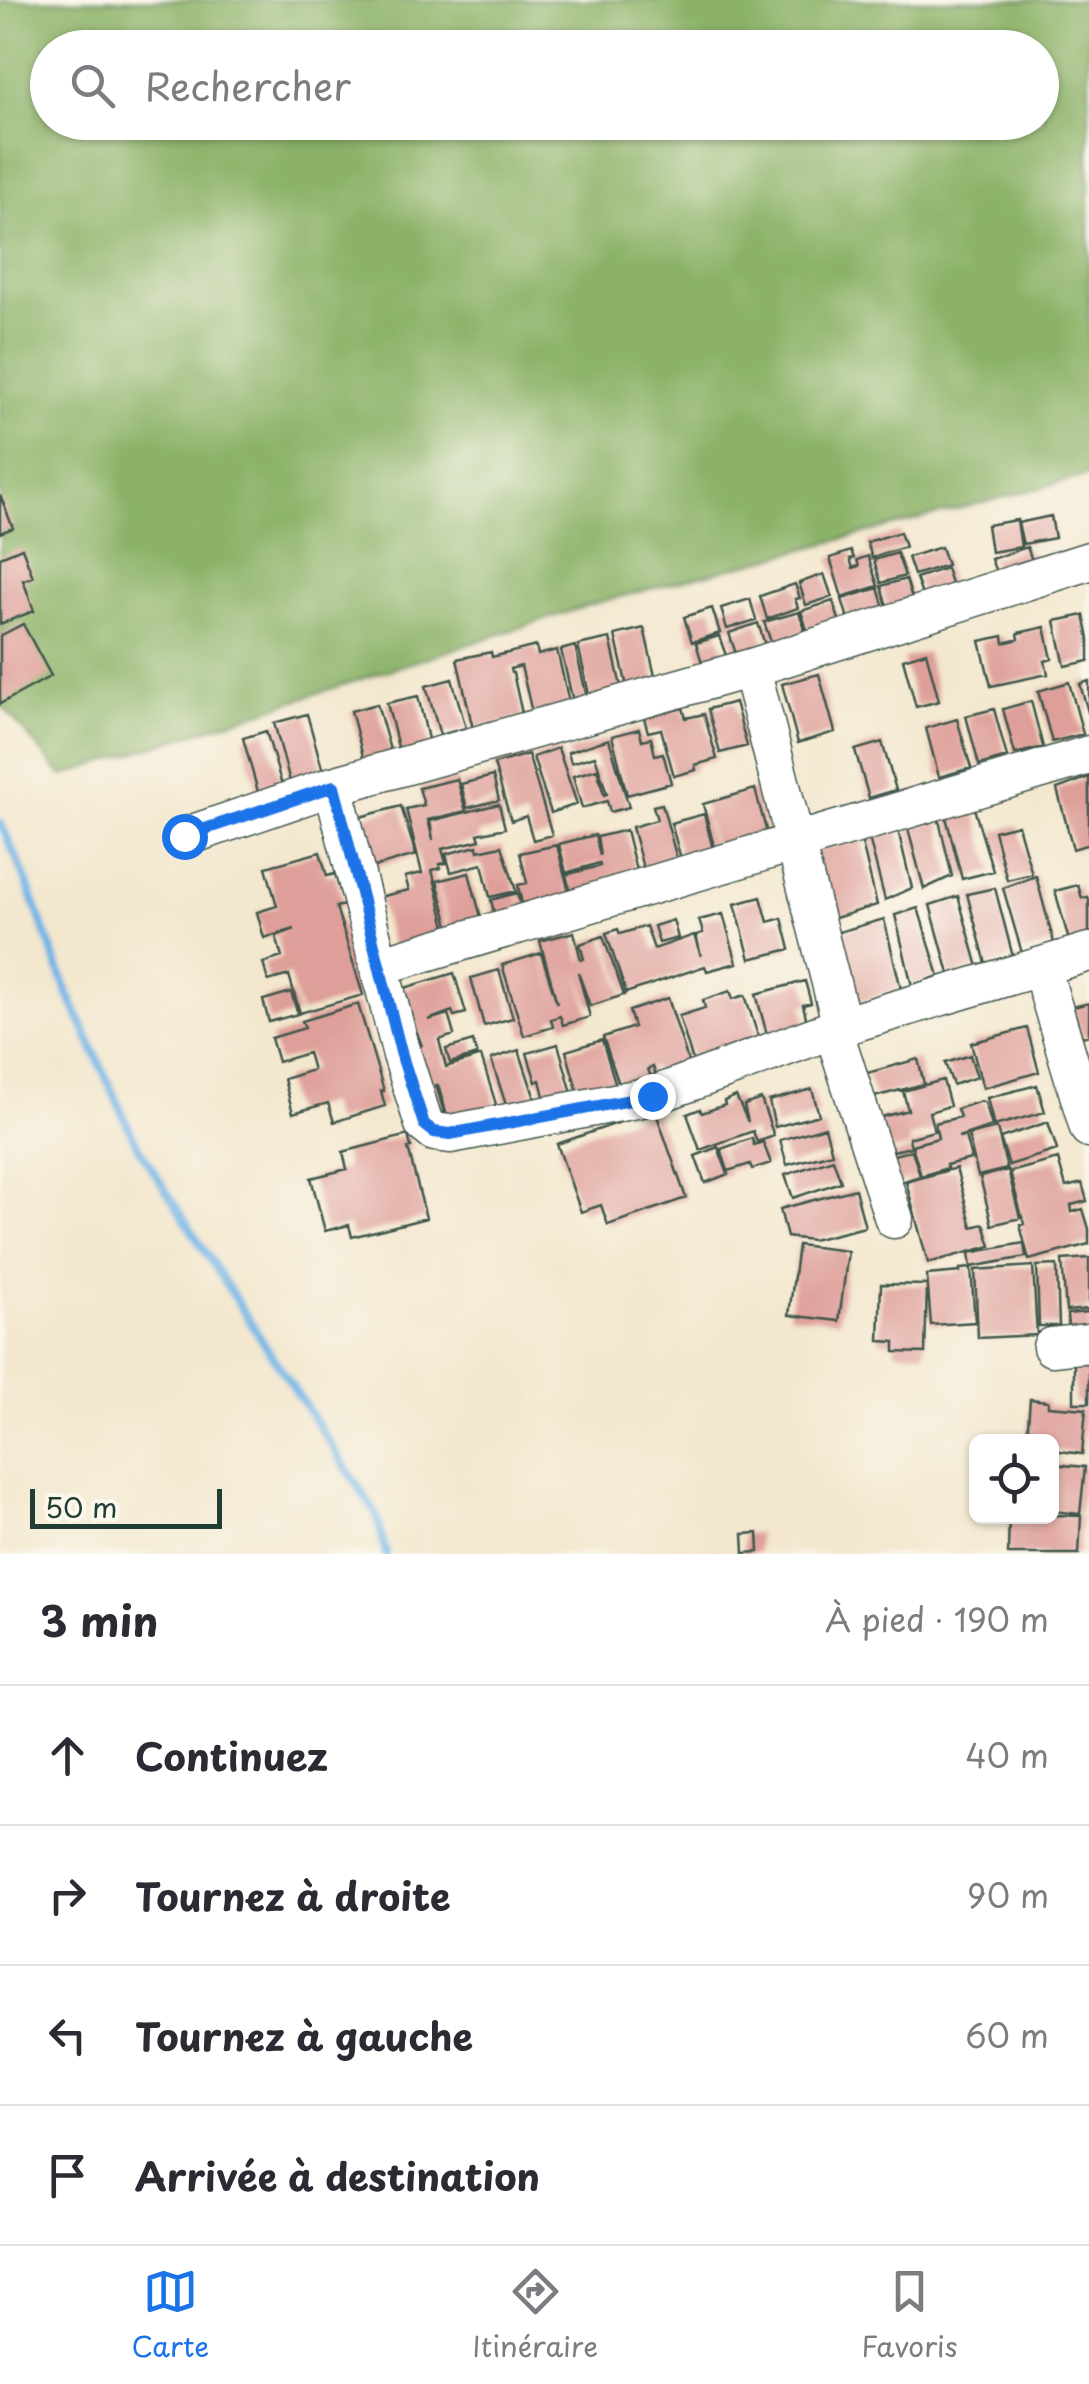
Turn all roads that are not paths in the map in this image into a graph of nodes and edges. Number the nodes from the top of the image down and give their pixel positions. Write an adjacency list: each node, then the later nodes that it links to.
1 (1089, 561): 2 (street)
2 (752, 668): 4 (street); 6 (street)
3 (1089, 755): 6 (street)
4 (334, 786): 5 (street); 8 (street)
5 (184, 836)
6 (796, 843): 8 (street); 10 (street)
7 (1089, 952): 9 (street)
8 (379, 966): 10 (street)
9 (1041, 967): 10 (street); 11 (street)
10 (837, 1028): 12 (street)
11 (1089, 1128)
12 (894, 1219)

